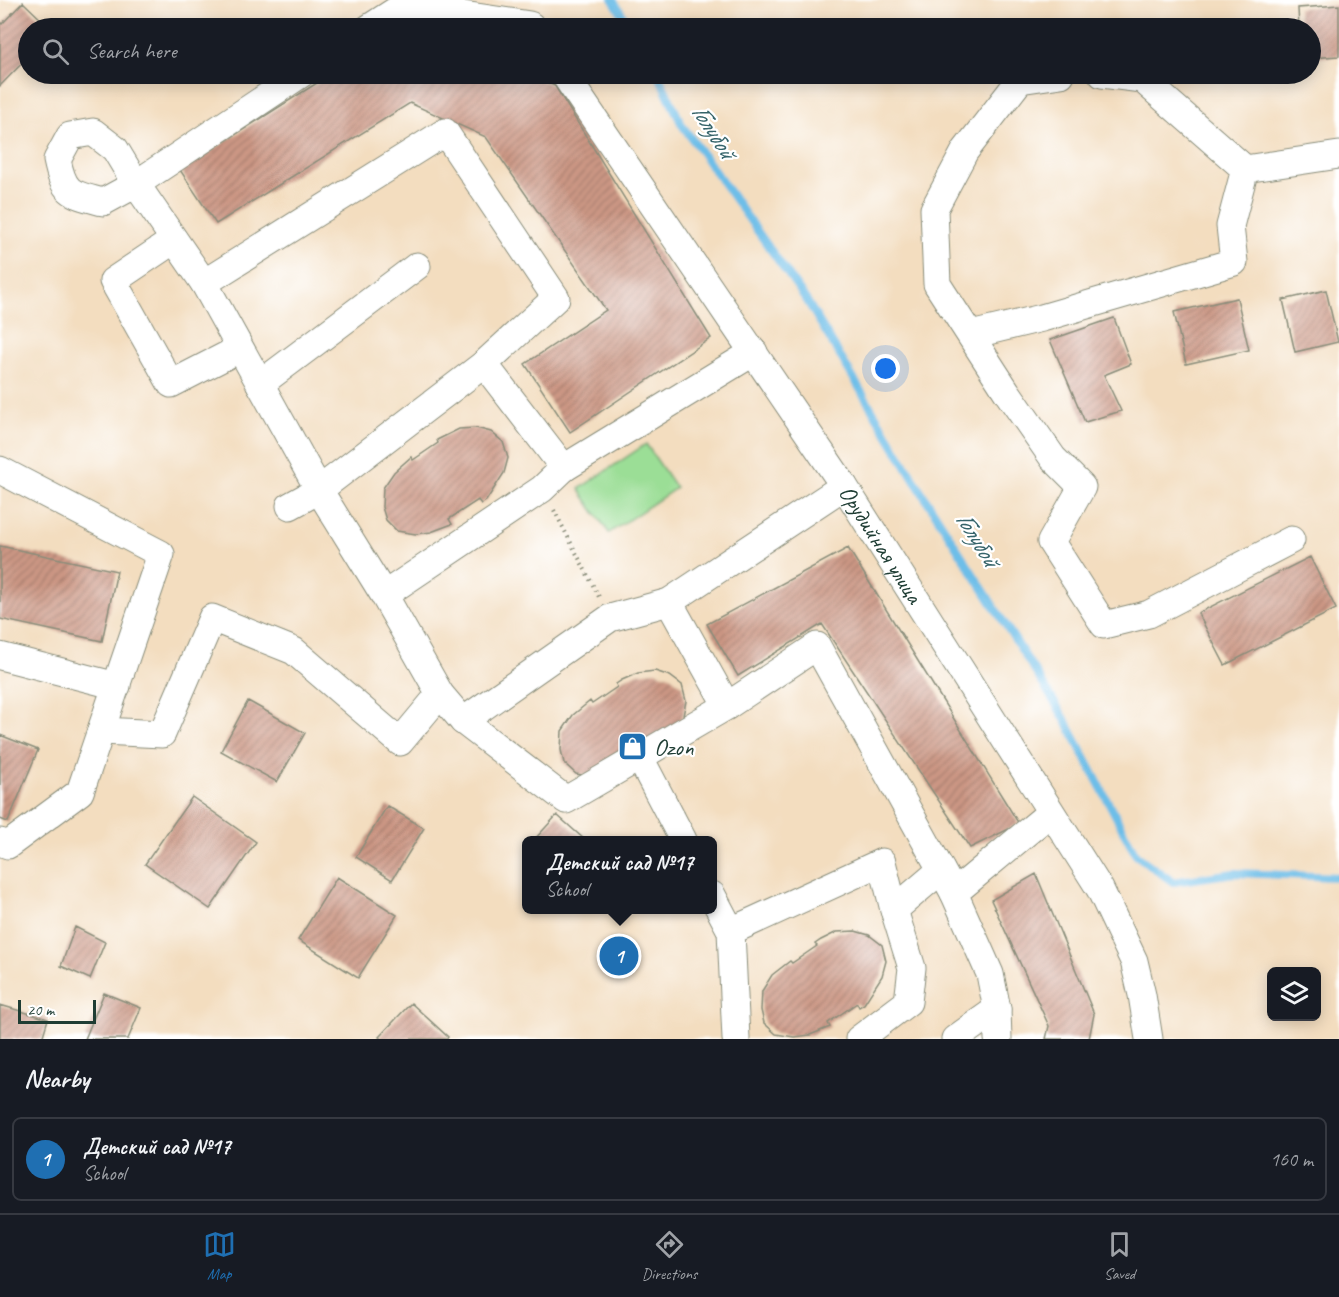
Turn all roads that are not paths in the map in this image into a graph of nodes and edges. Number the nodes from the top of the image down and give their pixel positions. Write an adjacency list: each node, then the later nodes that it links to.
1 (400, 3): 2 (street); 3 (street)
2 (381, 18)
3 (489, 18)
4 (287, 84): 10 (street)
5 (571, 84): 15 (street, Орудийная улица)
6 (1017, 84): 13 (street)
7 (1148, 84): 9 (street)
8 (1339, 155): 9 (street)
9 (1245, 170): 13 (street)
10 (174, 240): 12 (street); 14 (street)
11 (417, 266): 17 (street)
12 (204, 283): 14 (street); 16 (street)
13 (971, 335): 23 (street)
14 (239, 349): 17 (street)
15 (754, 352): 18 (street); 20 (street, Орудийная улица)
16 (484, 364): 18 (street); 21 (street)
17 (260, 384): 21 (street)
18 (564, 468): 24 (street)
19 (0, 470): 27 (street)
20 (844, 486): 25 (street); 33 (street, Орудийная улица)
21 (319, 490): 22 (street); 24 (street)
22 (290, 506)
23 (1291, 540)
24 (384, 595): 28 (street)
25 (669, 602): 29 (street); 30 (street)
26 (0, 656): 27 (street)
27 (117, 686): 31 (street)
28 (440, 693): 30 (street); 31 (street)
29 (728, 706): 32 (street); 36 (street)
30 (463, 721): 32 (street)
31 (102, 731): 35 (street)
32 (639, 756): 34 (street)
33 (1050, 813): 37 (street); 46 (street, Орудийная улица)
34 (681, 836)
35 (0, 842)
36 (941, 870): 37 (street); 39 (street)
37 (954, 893): 41 (street)
38 (717, 904): 40 (street)
39 (894, 910): 40 (street); 43 (street)
40 (731, 931): 42 (street)
41 (997, 1009): 44 (street); 45 (street)
42 (736, 1039)
43 (859, 1039)
44 (955, 1039)
45 (998, 1039)
46 (1149, 1039)

